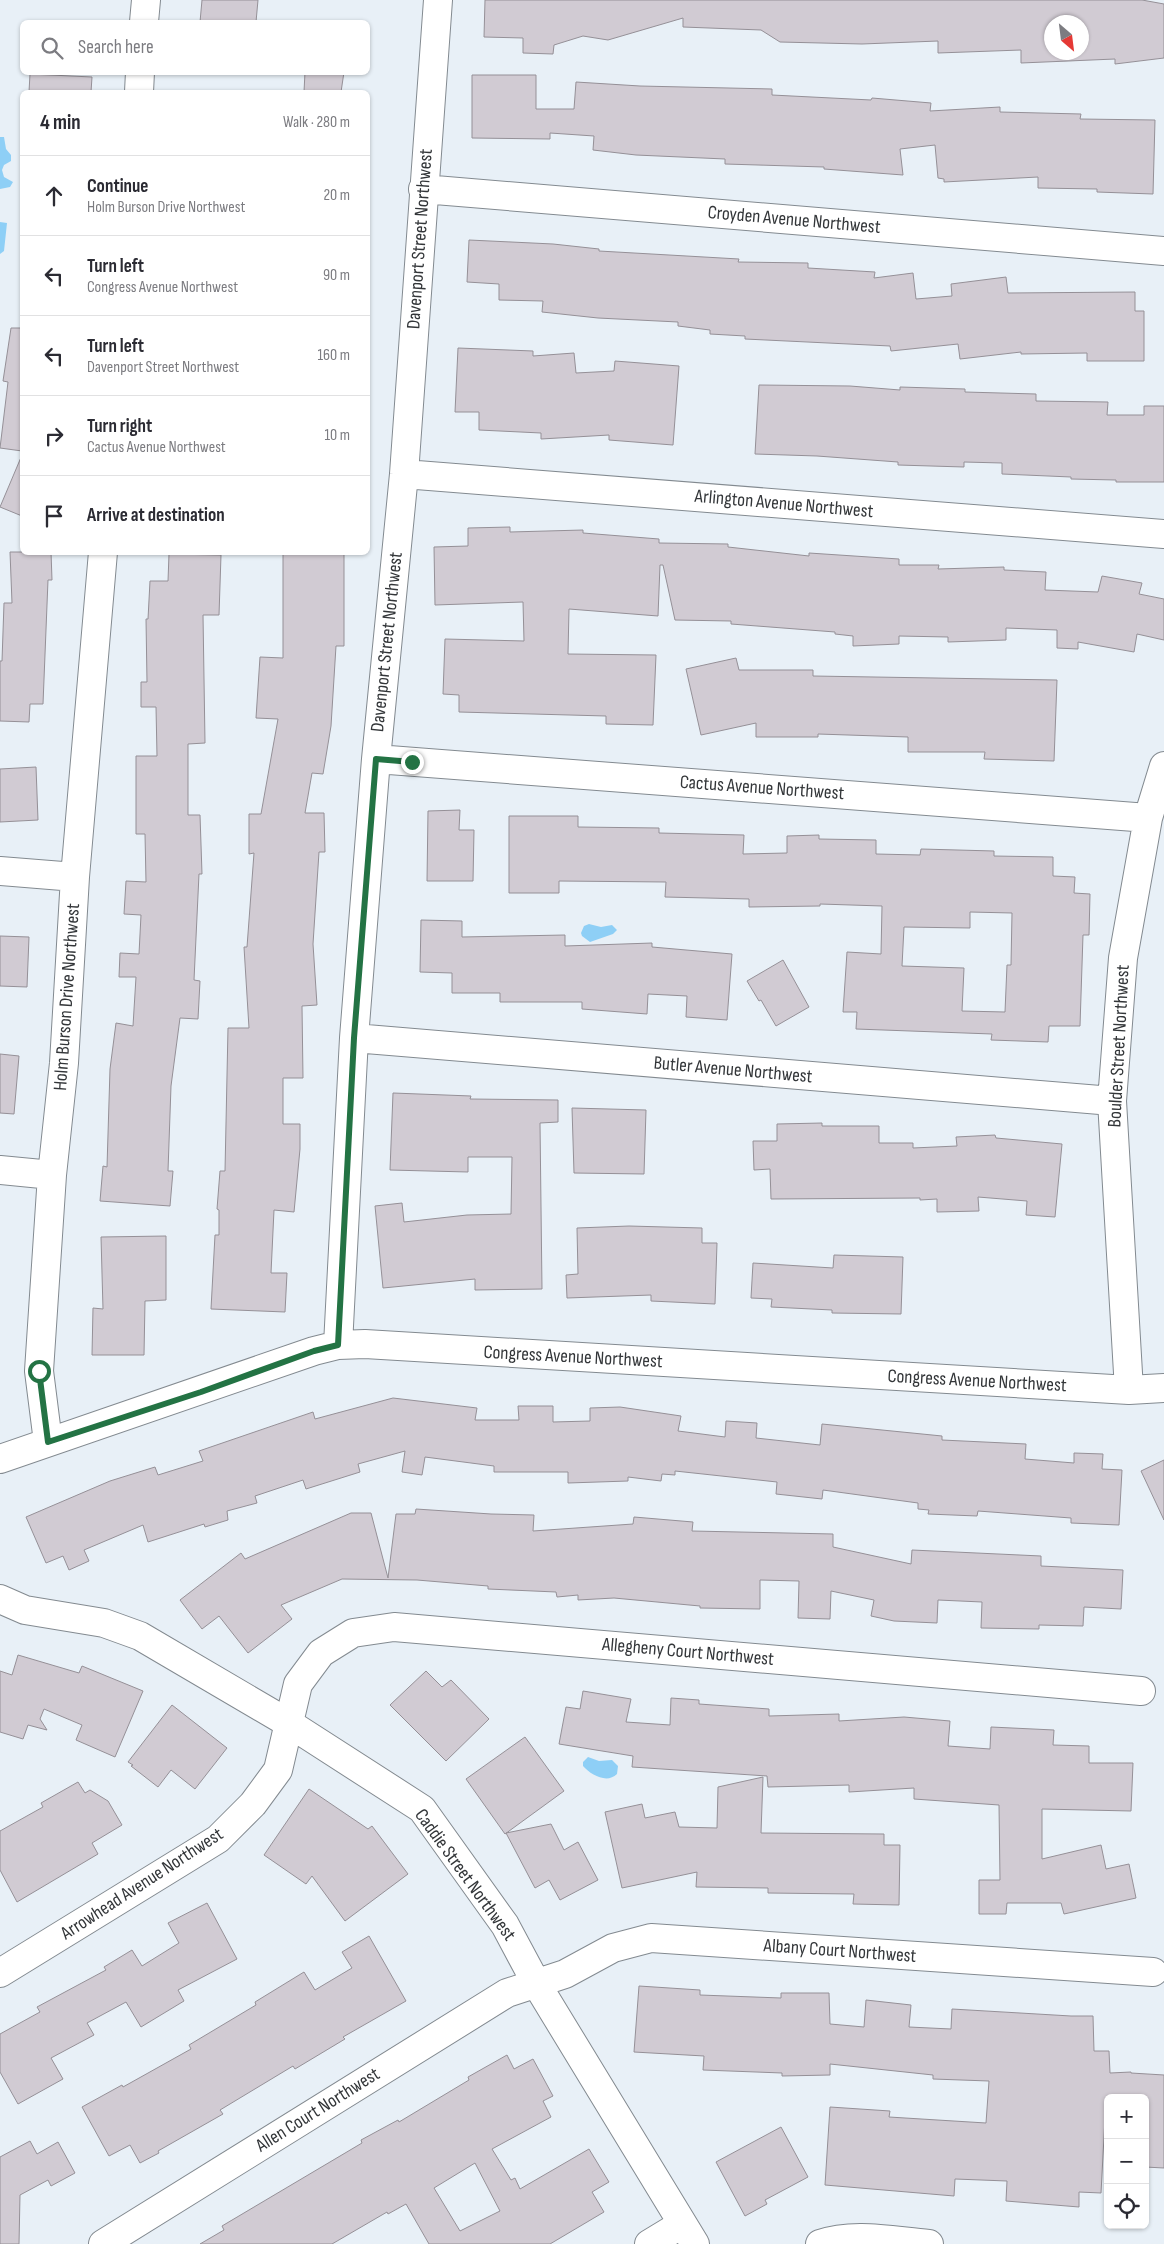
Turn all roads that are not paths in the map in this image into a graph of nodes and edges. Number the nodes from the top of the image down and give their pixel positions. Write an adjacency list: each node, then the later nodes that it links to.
1 (146, 0): 3 (street)
2 (438, 0): 6 (street, Davenport Street Northwest)
3 (144, 20)
4 (140, 75): 5 (street)
5 (139, 90)
6 (423, 189): 7 (street, Croyden Avenue Northwest); 8 (street, Davenport Street Northwest)
7 (1164, 251)
8 (404, 474): 9 (street, Arlington Avenue Northwest); 11 (street, Davenport Street Northwest)
9 (1164, 534)
10 (102, 555): 15 (street, Holm Burson Drive Northwest)
11 (376, 759): 13 (street, Cactus Avenue Northwest); 16 (street, Davenport Street Northwest)
12 (1164, 766): 13 (street, Boulder Street Northwest)
13 (1148, 818): 17 (street, Boulder Street Northwest)
14 (0, 871): 15 (street)
15 (75, 877): 19 (street, Holm Burson Drive Northwest)
16 (354, 1038): 17 (street, Butler Avenue Northwest); 20 (street, Davenport Street Northwest)
17 (1112, 1101): 22 (street, Boulder Street Northwest)
18 (0, 1170): 19 (street)
19 (52, 1175): 23 (street, Holm Burson Drive Northwest)
20 (338, 1345): 22 (street, Congress Avenue Northwest); 23 (street, Congress Avenue Northwest)
21 (1164, 1388): 22 (street, Congress Avenue Northwest)
22 (1129, 1390)
23 (48, 1442): 24 (street, Congress Avenue Northwest)
24 (0, 1459)
25 (0, 1599): 27 (street, Caddie Street Northwest)
26 (1141, 1691): 27 (street, Allegheny Court Northwest)
27 (290, 1724): 29 (street, Arrowhead Avenue Northwest); 30 (street, Caddie Street Northwest)
28 (1153, 1972): 30 (street, Albany Court Northwest)
29 (0, 1973)
30 (536, 1983): 31 (street, Caddie Street Northwest); 32 (street, Allen Court Northwest)
31 (688, 2234): 33 (street)
32 (103, 2244)
33 (649, 2244)
34 (820, 2244): 35 (street)
35 (929, 2244)

